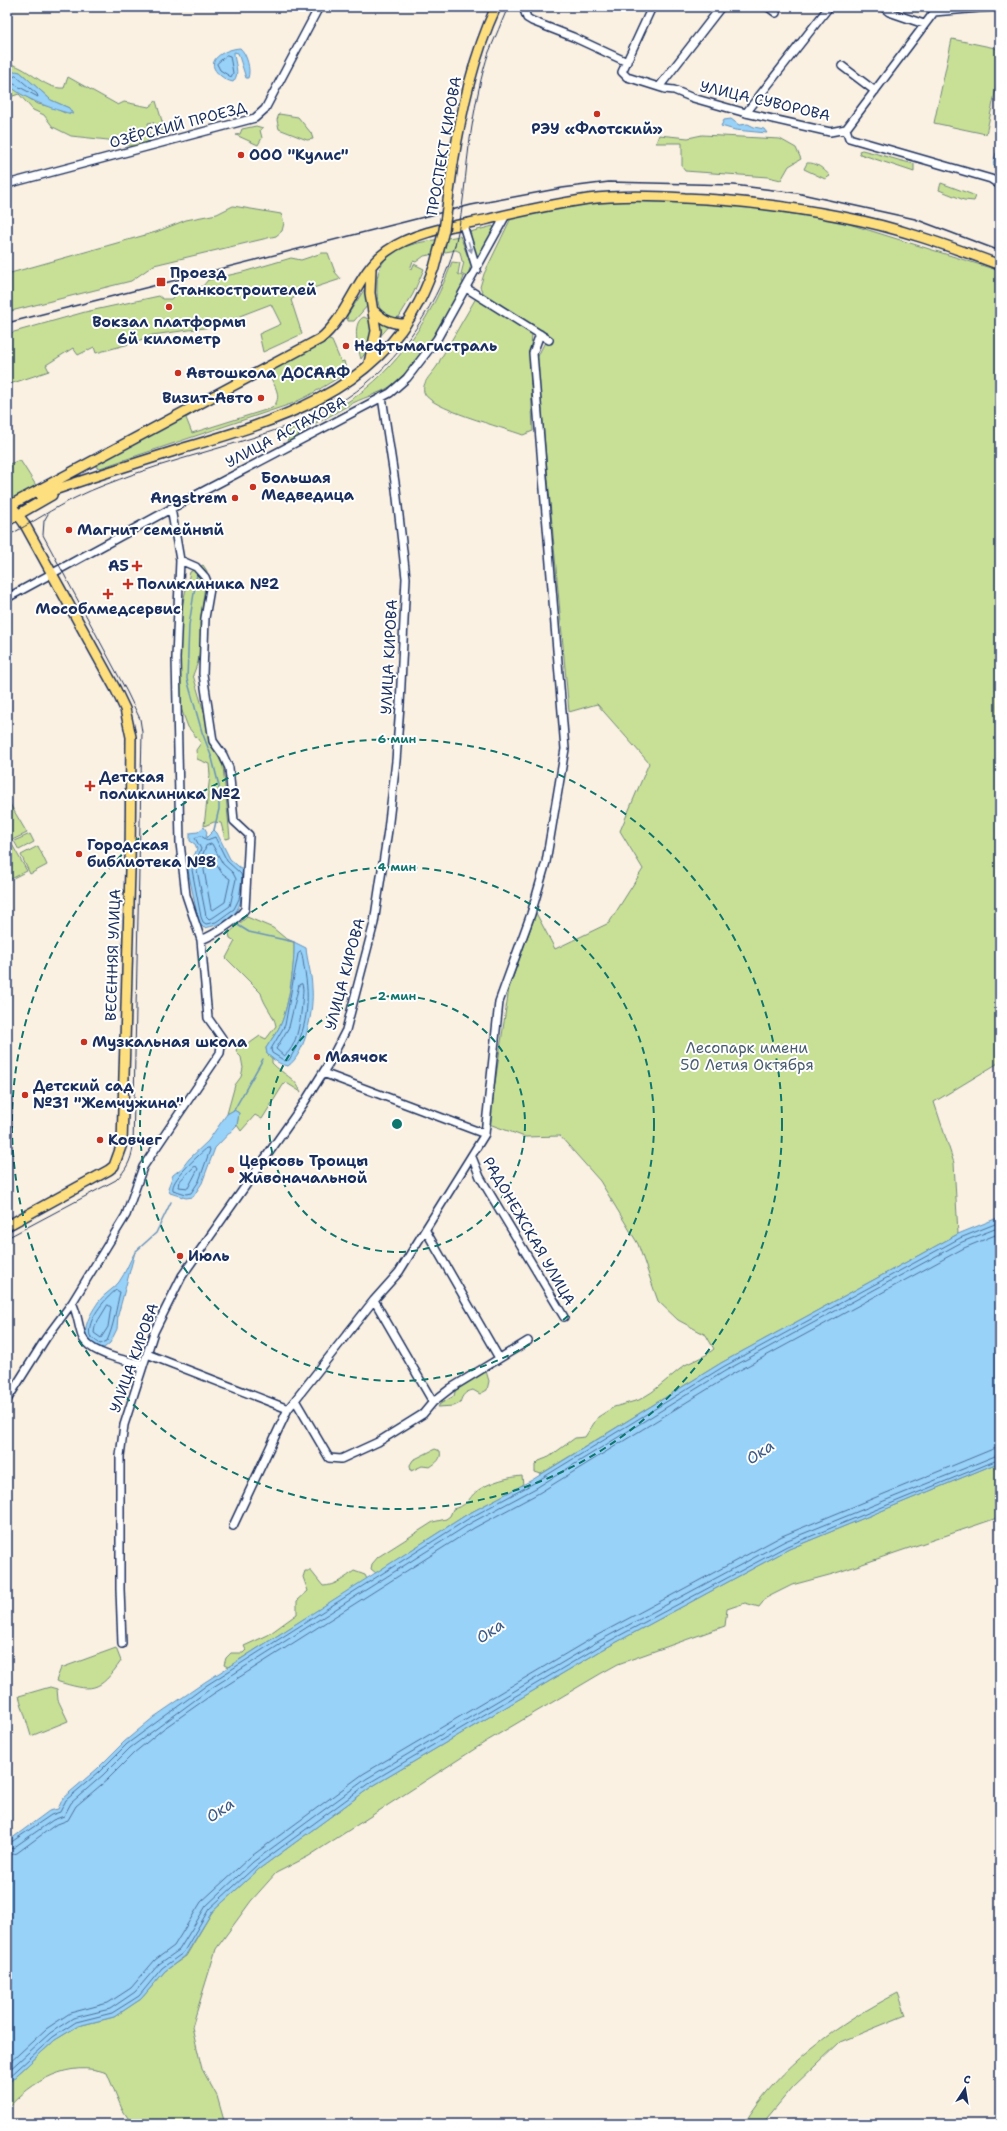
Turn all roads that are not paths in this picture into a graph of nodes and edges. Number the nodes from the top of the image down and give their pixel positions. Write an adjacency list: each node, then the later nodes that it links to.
1 (319, 7): 21 (street, ОЗЁРСКИЙ ПРОЕЗД)
2 (496, 7): 27 (main road, ПРОСПЕКТ КИРОВА, bridge)
3 (523, 7): 13 (street)
4 (652, 7): 13 (street)
5 (721, 7): 15 (street)
6 (768, 7): 11 (street)
7 (829, 7): 17 (street)
8 (883, 7): 12 (street)
9 (991, 7): 10 (street)
10 (936, 9): 12 (street)
11 (776, 13)
12 (924, 24): 16 (street)
13 (627, 62): 15 (street, УЛИЦА СУВОРОВА)
14 (842, 66): 16 (street)
15 (659, 87): 17 (street, УЛИЦА СУВОРОВА)
16 (875, 91): 18 (street)
17 (746, 114): 19 (street, УЛИЦА СУВОРОВА)
18 (846, 129): 19 (street, УЛИЦА СУВОРОВА); 20 (street, УЛИЦА СУВОРОВА)
19 (830, 132): 20 (street)
20 (849, 138): 22 (street)
21 (7, 184)
22 (1000, 185)
23 (506, 215): 24 (main road); 26 (main road); 28 (street, УЛИЦА АСТАХОВА)
24 (463, 225): 25 (main road); 28 (street, one-way to 28)
25 (372, 265): 30 (main road); 37 (main road)
26 (1000, 265)
27 (434, 268): 31 (main road, УЛИЦА АСТАХОВА)
28 (477, 270): 29 (street, УЛИЦА АСТАХОВА)
29 (466, 288): 32 (street); 35 (street, УЛИЦА АСТАХОВА)
30 (375, 312): 31 (main road); 34 (main road)
31 (406, 324): 34 (main road, УЛИЦА АСТАХОВА)
32 (540, 334): 33 (street); 46 (street)
33 (549, 340)
34 (369, 364): 36 (main road, УЛИЦА АСТАХОВА)
35 (382, 397): 38 (street, УЛИЦА АСТАХОВА); 45 (street, УЛИЦА КИРОВА)
36 (70, 484): 37 (main road, УЛИЦА АСТАХОВА); 39 (main road, УЛИЦА АСТАХОВА)
37 (9, 506): 39 (main road, ВЕСЕННЯЯ УЛИЦА)
38 (171, 508): 41 (street); 42 (street, УЛИЦА АСТАХОВА)
39 (18, 515): 40 (main road, УЛИЦА АСТАХОВА); 42 (main road, ВЕСЕННЯЯ УЛИЦА)
40 (7, 521)
41 (180, 560): 44 (street); 44 (street)
42 (52, 574): 43 (street, УЛИЦА АСТАХОВА); 48 (main road, ВЕСЕННЯЯ УЛИЦА)
43 (7, 598)
44 (201, 940): 51 (street)
45 (323, 1073): 46 (street); 54 (street, УЛИЦА КИРОВА)
46 (485, 1134): 47 (street)
47 (472, 1157): 49 (street); 52 (street, РАДОНЕЖСКАЯ УЛИЦА)
48 (7, 1226)
49 (426, 1231): 50 (street); 55 (street)
50 (374, 1300): 58 (street); 59 (street)
51 (72, 1303): 56 (street); 57 (street)
52 (564, 1317)
53 (528, 1341): 55 (street)
54 (147, 1354): 56 (street, УЛИЦА КИРОВА); 60 (street)
55 (499, 1358): 59 (street)
56 (143, 1364): 62 (street, УЛИЦА КИРОВА)
57 (7, 1400)
58 (295, 1400): 59 (street); 60 (street)
59 (433, 1402)
60 (288, 1409): 61 (street)
61 (232, 1526)
62 (122, 1644)

